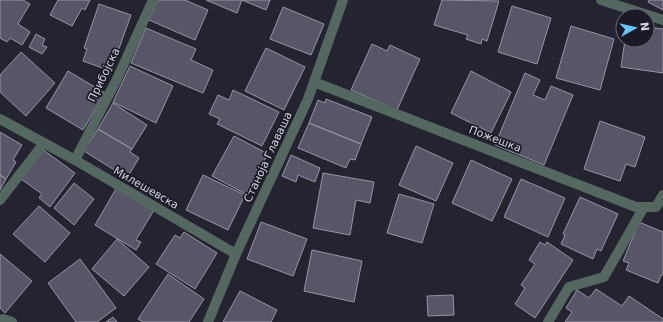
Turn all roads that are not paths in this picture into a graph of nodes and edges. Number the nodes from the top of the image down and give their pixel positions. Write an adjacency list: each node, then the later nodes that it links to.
1 (153, 0): 8 (street, Прибојска)
2 (342, 0): 5 (street, Станоја Главаша)
3 (601, 0): 4 (street)
4 (663, 20)
5 (314, 82): 11 (street, Пожешка); 12 (street, Станоја Главаша)
6 (0, 119): 7 (street, Милешевска)
7 (44, 143): 8 (street, Милешевска); 10 (street)
8 (75, 160): 12 (street, Милешевска)
9 (663, 195): 11 (street)
10 (0, 200)
11 (644, 207): 14 (street)
12 (236, 254): 13 (street, Станоја Главаша)
13 (208, 322)
14 (548, 322)

